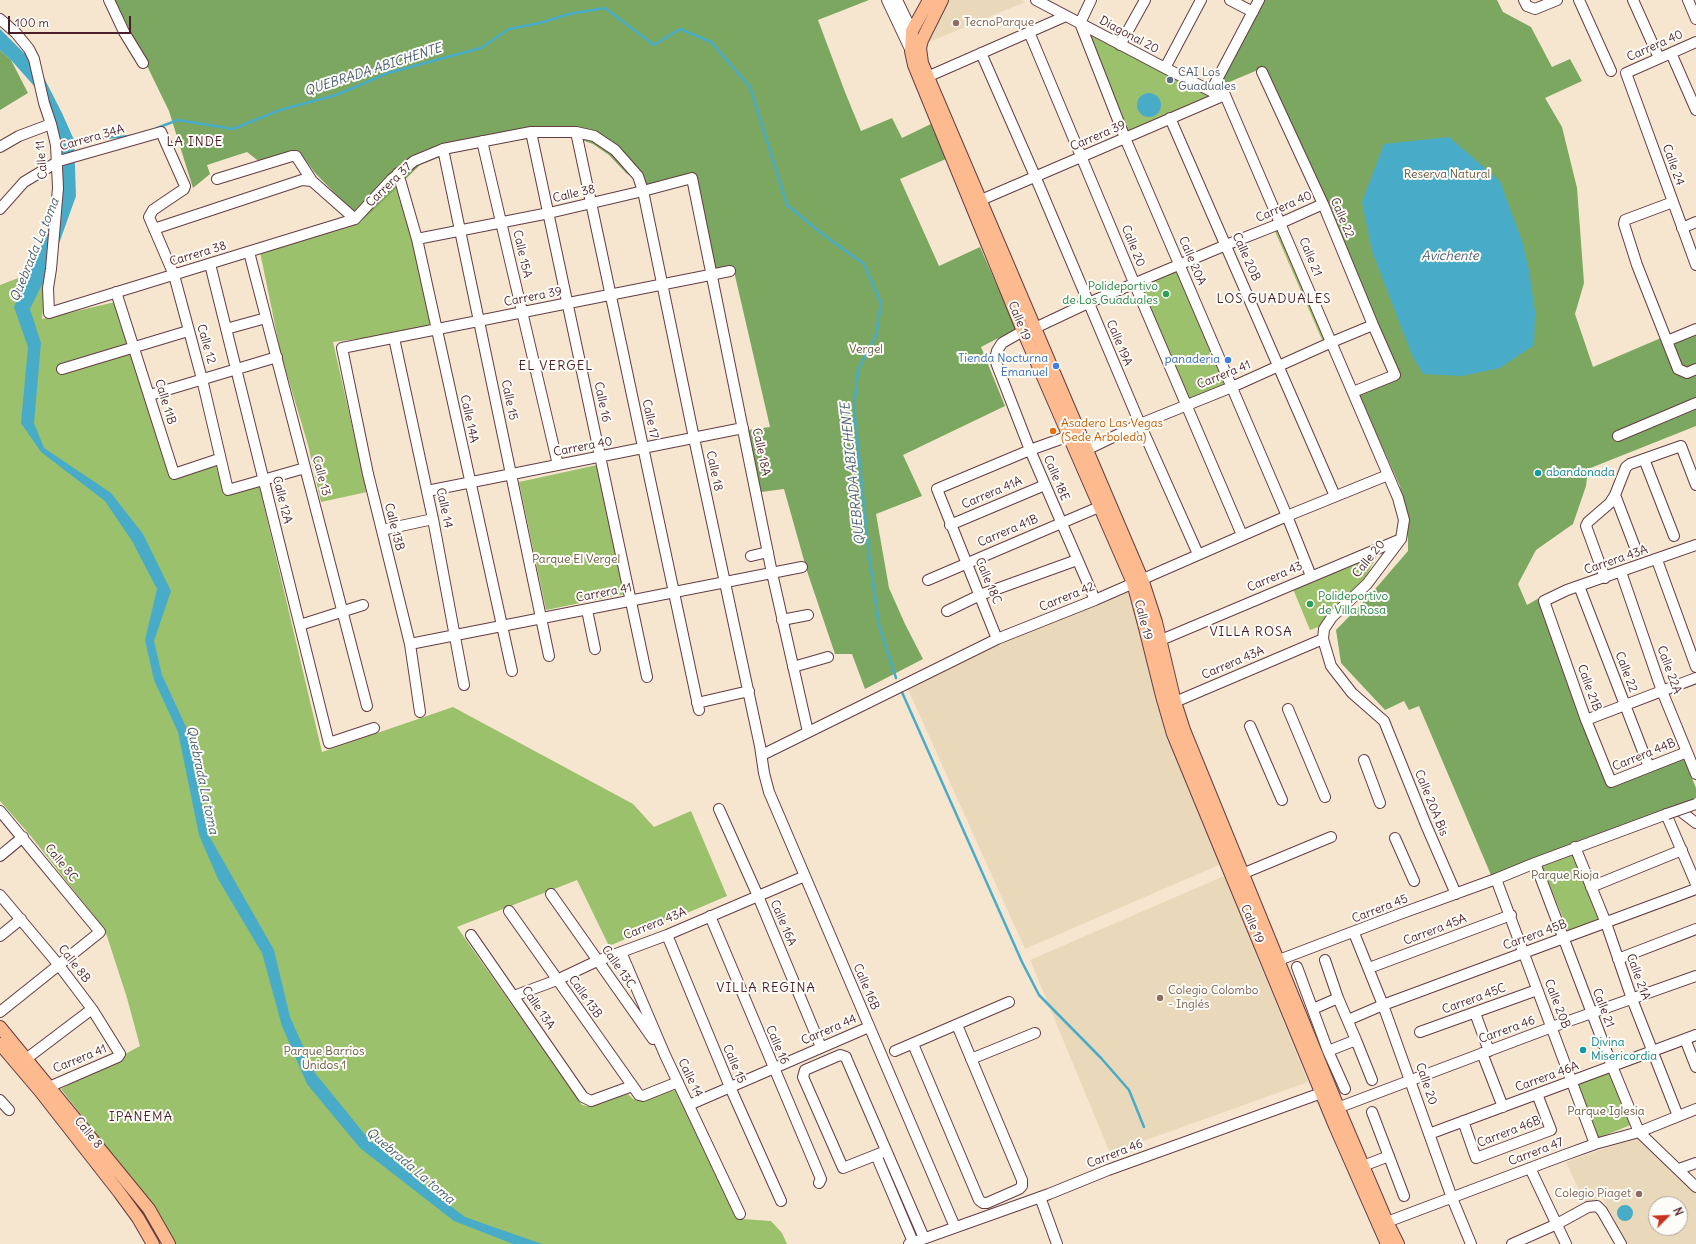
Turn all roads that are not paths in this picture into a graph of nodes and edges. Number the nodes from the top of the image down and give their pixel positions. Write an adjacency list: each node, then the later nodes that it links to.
1 (109, 0): 30 (street)
2 (887, 0): 26 (street, Calle 19)
3 (897, 0): 22 (street)
4 (930, 0): 22 (main road)
5 (942, 0): 26 (main road)
6 (1036, 0): 18 (street, Diagonal 20)
7 (1091, 0): 21 (street)
8 (1145, 0): 25 (street)
9 (1201, 0): 31 (street)
10 (1230, 0): 17 (street)
11 (1259, 0): 17 (street)
12 (1524, 0): 13 (street)
13 (1557, 0)
14 (1579, 0): 32 (street)
15 (1633, 0): 29 (street)
16 (1688, 0): 20 (street)
17 (1253, 12): 36 (street)
18 (1066, 16): 21 (street, Diagonal 20); 23 (street)
19 (0, 19): 41 (street, Calle 11)
20 (1696, 19)
21 (1080, 23): 25 (street, Diagonal 20); 44 (street, Calle 20A)
22 (912, 32): 26 (main road)
23 (1029, 32): 27 (street); 48 (street, Calle 20)
24 (1696, 42): 28 (street, Carrera 40)
25 (1120, 45): 31 (street, Diagonal 20)
26 (915, 50): 35 (main road, Calle 19); 93 (main road, Calle 19)
27 (981, 52): 35 (street); 51 (street, Calle 19A)
28 (1671, 53): 29 (street, Carrera 40); 38 (street)
29 (1659, 58): 34 (street, Carrera 40)
30 (142, 63)
31 (1165, 68): 36 (street, Diagonal 20)
32 (1611, 71)
33 (1262, 72): 59 (street, Calle 22)
34 (1626, 74): 57 (street, Calle 24)
35 (927, 77): 56 (main road, Calle 19)
36 (1211, 91): 37 (street)
37 (1225, 95): 40 (street, Carrera 39); 66 (street, Calle 21)
38 (1694, 98): 39 (street)
39 (1696, 110)
40 (1170, 118): 44 (street, Carrera 39); 71 (street, Calle 20B)
41 (51, 124): 46 (street); 49 (street, Calle 11)
42 (531, 132): 43 (street, Carrera 37); 45 (street, Carrera 37); 62 (street, Calle 16)
43 (576, 132): 55 (street, Carrera 37); 58 (street, Calle 17)
44 (1126, 138): 48 (street, Carrera 39); 74 (street, Calle 20A)
45 (482, 141): 47 (street, Carrera 37); 64 (street, Calle 15A)
46 (0, 146)
47 (443, 149): 50 (street, Carrera 37); 69 (street, Calle 15)
48 (1082, 157): 51 (street, Carrera 39); 80 (street, Calle 20)
49 (58, 162): 60 (street, Carrera 34A); 61 (street, Carrera 34A); 86 (street, Calle 11)
50 (398, 173): 63 (street, Carrera 37); 70 (street, Calle 14A)
51 (1035, 176): 56 (street, Carrera 39); 84 (street, Calle 19A)
52 (692, 178): 55 (street, Calle 38); 78 (street, Calle 18A)
53 (217, 179): 54 (street)
54 (312, 181): 63 (street); 68 (street)
55 (643, 192): 58 (street, Calle 38); 79 (street, Calle 18)
56 (981, 200): 93 (main road, Calle 19)
57 (1673, 202): 67 (street, Calle 24); 96 (street)
58 (591, 203): 62 (street, Calle 38); 82 (street, Calle 17)
59 (1323, 204): 66 (street, Carrera 40); 89 (street, Calle 22)
60 (0, 209)
61 (154, 210): 68 (street, Calle 12)
62 (548, 213): 64 (street, Calle 38); 83 (street, Calle 16)
63 (355, 219): 72 (street, Carrera 38)
64 (501, 222): 69 (street, Calle 38); 85 (street, Calle 15A)
65 (1696, 222): 67 (street)
66 (1281, 223): 71 (street, Carrera 40); 97 (street, Calle 21)
67 (1682, 228): 75 (street, Calle 24)
68 (154, 229): 77 (street, Calle 12)
69 (460, 230): 70 (street, Calle 38); 88 (street, Calle 15)
70 (417, 239): 91 (street, Calle 14A)
71 (1226, 245): 74 (street, Carrera 40); 102 (street, Calle 20B)
72 (249, 252): 73 (street, Carrera 38); 87 (street, Calle 13)
73 (210, 264): 77 (street, Carrera 38); 90 (street, Calle 12A)
74 (1180, 265): 80 (street, Carrera 40); 107 (street, Calle 20A)
75 (1696, 265)
76 (730, 271): 78 (street, Carrera 39)
77 (174, 275): 81 (street, Carrera 38); 94 (street, Calle 12)
78 (712, 275): 79 (street, Carrera 39); 113 (street, Calle 18A)
79 (662, 285): 82 (street, Carrera 39); 116 (street, Calle 18)
80 (1135, 285): 84 (street, Carrera 40); 110 (street, Calle 20)
81 (116, 292): 86 (street, Carrera 38); 98 (street, Calle 11B)
82 (611, 295): 83 (street, Carrera 39); 117 (street, Calle 17)
83 (568, 303): 85 (street, Carrera 39); 120 (street, Calle 16)
84 (1088, 304): 93 (street, Carrera 40); 112 (street, Calle 19A)
85 (522, 312): 88 (street, Carrera 39); 123 (street, Calle 15A)
86 (49, 313)
87 (266, 318): 90 (street); 100 (street, Calle 13)
88 (479, 321): 91 (street, Carrera 39); 126 (street, Calle 15)
89 (1373, 325): 97 (street, Carrera 41); 108 (street, Calle 22)
90 (226, 329): 104 (street, Calle 12A)
91 (436, 329): 95 (street, Carrera 39); 128 (street, Calle 14A)
92 (1696, 329): 96 (street)
93 (1029, 330): 101 (street, Carrera 40); 114 (main road, Calle 19); 119 (main road, Calle 19)
94 (188, 331): 98 (street); 106 (street, Calle 12)
95 (394, 338): 99 (street, Carrera 39); 131 (street, Calle 14)
96 (1667, 341): 105 (street)
97 (1332, 342): 102 (street, Carrera 41); 108 (street, Calle 21)
98 (134, 346): 103 (street); 109 (street, Calle 11B)
99 (342, 348): 139 (street, Calle 13B)
100 (277, 357): 104 (street); 124 (street, Calle 13)
101 (996, 365): 118 (street, Calle 18E)
102 (1279, 366): 107 (street, Carrera 41); 133 (street, Calle 20B)
103 (62, 369)
104 (236, 369): 106 (street); 127 (street, Calle 12A)
105 (1696, 369)
106 (202, 379): 109 (street); 121 (street, Calle 12)
107 (1232, 387): 110 (street, Carrera 41); 135 (street, Calle 20A)
108 (1353, 392): 125 (street, Calle 21)
109 (150, 395): 121 (street, Calle 11B)
110 (1187, 404): 112 (street, Carrera 41); 140 (street, Calle 20)
111 (1696, 404): 115 (street)
112 (1140, 424): 119 (street, Carrera 41); 146 (street, Calle 19A)
113 (743, 428): 116 (street, Carrera 40); 145 (street, Calle 18A)
114 (1069, 436): 118 (street); 134 (main road, Calle 19)
115 (1618, 436)
116 (694, 438): 117 (street, Carrera 40); 158 (street, Calle 18)
117 (643, 448): 120 (street, Carrera 40); 160 (street, Calle 17)
118 (1030, 450): 129 (street, Calle 18E); 138 (street, Calle 18C)
119 (1086, 450): 157 (main road, Calle 19)
120 (600, 457): 123 (street, Carrera 40); 163 (street, Calle 16)
121 (220, 459): 127 (street, Calle 12)
122 (1644, 459): 130 (street); 132 (street); 141 (street)
123 (558, 465): 126 (street, Carrera 40)
124 (305, 468): 127 (street); 167 (street, Calle 13)
125 (1388, 474): 133 (street, Carrera 42); 142 (street, Calle 20)
126 (511, 475): 128 (street, Carrera 40); 170 (street, Calle 15)
127 (264, 480): 172 (street, Calle 12A)
128 (470, 483): 131 (street, Carrera 40); 173 (street, Calle 14A)
129 (1045, 485): 137 (street, Calle 18E); 138 (street, Carrera 41A)
130 (1696, 485)
131 (427, 492): 136 (street, Calle 14)
132 (1615, 495): 144 (street); 155 (street)
133 (1335, 496): 135 (street, Carrera 42)
134 (1099, 507): 137 (street, Carrera 41B); 157 (main road, Calle 19)
135 (1287, 516): 140 (street, Carrera 42); 154 (street, Calle 20A)
136 (433, 519): 139 (street); 174 (street, Calle 14)
137 (1061, 523): 148 (street, Calle 18E); 150 (street, Carrera 41B)
138 (950, 525): 150 (street, Calle 18C)
139 (382, 530): 178 (street, Calle 13B)
140 (1242, 535): 146 (street, Carrera 42)
141 (1674, 536)
142 (1401, 539): 154 (street, Carrera 43); 176 (street, Calle 20)
143 (1696, 545): 149 (street, Carrera 43A)
144 (1636, 550)
145 (768, 552): 147 (street); 153 (street, Calle 18A)
146 (1198, 554): 157 (street, Carrera 42)
147 (752, 556)
148 (1077, 560): 161 (street); 162 (street, Calle 18E)
149 (1657, 560): 152 (street, Carrera 43A); 183 (street)
150 (966, 563): 156 (street, Carrera 41B); 161 (street, Calle 18C)
151 (802, 567): 153 (street, Carrera 41)
152 (1622, 572): 155 (street, Carrera 43A); 189 (street, Calle 22A)
153 (772, 573): 158 (street, Carrera 41); 171 (street, Calle 18A)
154 (1311, 576): 177 (street, Carrera 43)
155 (1605, 578): 159 (street, Carrera 43A)
156 (928, 580)
157 (1137, 581): 162 (street, Carrera 42); 177 (main road, Calle 19); 299 (main road, Calle 19)
158 (725, 582): 160 (street, Carrera 41); 188 (street, Calle 18)
159 (1579, 586): 164 (street, Carrera 43A); 191 (street, Calle 22)
160 (674, 593): 163 (street, Carrera 41); 188 (street, Calle 17)
161 (980, 595): 168 (street); 175 (street, Calle 18C)
162 (1095, 600): 175 (street, Carrera 42)
163 (631, 601): 166 (street, Carrera 41); 185 (street, Calle 16)
164 (1544, 601): 195 (street, Calle 21B)
165 (363, 605): 167 (street)
166 (587, 610): 170 (street, Carrera 41); 179 (street)
167 (342, 611): 172 (street); 192 (street, Calle 13)
168 (947, 611)
169 (808, 615): 171 (street)
170 (542, 619): 173 (street, Carrera 41); 180 (street, Calle 15)
171 (782, 620): 182 (street, Calle 18A)
172 (300, 625): 197 (street, Calle 12A)
173 (501, 627): 174 (street, Carrera 41); 184 (street, Calle 14A)
174 (455, 636): 178 (street, Carrera 41); 187 (street, Calle 14)
175 (997, 639): 198 (street, Carrera 42)
176 (1323, 639): 190 (street, Carrera 43A); 229 (street, Calle 20A Bis)
177 (1161, 640): 190 (main road, Calle 19)
178 (410, 644): 194 (street, Calle 13B)
179 (595, 649)
180 (549, 656)
181 (828, 657): 182 (street)
182 (793, 667): 198 (street, Calle 18A)
183 (1696, 667)
184 (512, 671)
185 (647, 677)
186 (1696, 678): 189 (street)
187 (464, 685)
188 (748, 691): 200 (street, Calle 18)
189 (1662, 691): 191 (street); 199 (street, Calle 22A)
190 (1175, 702): 221 (main road, Calle 19)
191 (1624, 705): 195 (street); 202 (street, Calle 22)
192 (367, 706)
193 (1288, 709): 205 (street)
194 (420, 712)
195 (1586, 720): 204 (street, Calle 21B)
196 (1250, 726): 206 (street)
197 (374, 728)
198 (808, 732): 200 (street, Carrera 42)
199 (1687, 752): 202 (street, Carrera 44B); 203 (street, Calle 22A)
200 (762, 755): 222 (street, Calle 16B)
201 (1364, 760): 207 (street)
202 (1649, 768): 204 (street, Carrera 44B)
203 (1696, 774)
204 (1611, 782)
205 (1325, 797)
206 (1282, 800)
207 (1380, 803)
208 (1696, 804): 212 (street, Carrera 45, bridge)
209 (719, 810): 231 (street, Calle 16A)
210 (1679, 810): 213 (street)
211 (0, 811): 214 (street, Calle 8C)
212 (1667, 814): 217 (street, Carrera 45); 218 (street)
213 (1696, 824)
214 (23, 837): 219 (street); 249 (street, Calle 8C)
215 (1331, 837): 221 (street)
216 (1396, 838): 224 (street)
217 (1575, 847): 220 (street, Carrera 45); 226 (street, Calle 21A)
218 (1682, 850): 225 (street); 226 (street)
219 (0, 856)
220 (1534, 863): 223 (street, Carrera 45); 242 (street, Calle 21)
221 (1242, 874): 246 (main road, Calle 19)
222 (805, 876): 231 (street, Carrera 43A); 267 (street, Calle 16B)
223 (1494, 880): 229 (street, Carrera 45); 233 (street, Calle 20B)
224 (1414, 881)
225 (1696, 884)
226 (1592, 887): 236 (street, Calle 21A)
227 (1696, 888): 236 (street, Carrera 45B)
228 (551, 894): 248 (street, Calle 13C)
229 (1456, 894): 238 (street, Carrera 45)
230 (0, 895): 235 (street, Calle 8B)
231 (758, 896): 234 (street, Carrera 43A); 279 (street, Calle 16A)
232 (509, 912): 253 (street, Calle 13B)
233 (1510, 915): 244 (street, Calle 20B); 251 (street, Carrera 45A)
234 (710, 916): 239 (street, Carrera 43A); 290 (street, Calle 16)
235 (21, 920): 241 (street); 249 (street, Calle 8B)
236 (1606, 923): 242 (street, Carrera 45B); 245 (street, Calle 21A)
237 (1696, 929): 245 (street)
238 (1354, 933): 246 (street, Carrera 45); 251 (street, Calle 20)
239 (667, 934): 243 (street, Carrera 43A); 296 (street, Calle 15)
240 (471, 935): 255 (street, Calle 13A)
241 (0, 936)
242 (1563, 938): 244 (street, Carrera 45B); 264 (street, Calle 21)
243 (621, 952): 248 (street, Carrera 43A); 285 (street, Calle 14)
244 (1524, 953): 254 (street, Calle 20B); 259 (street, Carrera 45B)
245 (1618, 959): 257 (street, Calle 21A)
246 (1279, 960): 273 (main road, Calle 19)
247 (1325, 960): 256 (street)
248 (597, 961): 253 (street, Carrera 43A); 285 (street, Calle 13C)
249 (58, 964): 260 (street, Calle 8B); 262 (street)
250 (1297, 967): 261 (street)
251 (1369, 968): 259 (street, Calle 20)
252 (1696, 976): 257 (street, Carrera 46)
253 (557, 980): 255 (street, Carrera 43A); 295 (street, Calle 13B)
254 (1538, 990): 263 (street, Carrera 45C); 269 (street, Calle 20B)
255 (514, 996): 295 (street, Calle 13A)
256 (1338, 998): 261 (street); 265 (street)
257 (1632, 999): 264 (street, Carrera 46); 283 (street, Calle 21A)
258 (1009, 1002): 266 (street)
259 (1383, 1005): 265 (street, Carrera 45B); 291 (street, Calle 20)
260 (92, 1009): 284 (street, Calle 8B); 286 (street)
261 (1313, 1009): 270 (street)
262 (0, 1012)
263 (1475, 1013): 271 (street, Carrera 45C); 282 (street)
264 (1592, 1013): 269 (street, Carrera 46); 288 (street, Calle 21)
265 (1348, 1020): 276 (street)
266 (957, 1025): 278 (street); 287 (street)
267 (869, 1026): 279 (street, Carrera 44); 329 (street, Calle 16B)
268 (0, 1027): 286 (main road, Calle 8)
269 (1552, 1027): 282 (street, Carrera 46); 293 (street, Calle 20B)
270 (1320, 1028): 273 (street); 280 (street)
271 (1420, 1032)
272 (1035, 1033): 287 (street)
273 (1309, 1034): 299 (main road, Calle 19)
274 (1696, 1035): 275 (street, Carrera 46A)
275 (1686, 1039): 283 (street, Carrera 46A); 289 (street)
276 (1356, 1040): 280 (street); 292 (street)
277 (0, 1044): 297 (main road, Calle 8)
278 (913, 1044): 281 (street); 287 (street)
279 (821, 1047): 290 (street, Carrera 44)
280 (1328, 1051): 298 (street)
281 (895, 1052)
282 (1486, 1052): 291 (street, Carrera 46); 303 (street)
283 (1652, 1052): 288 (street, Carrera 46A); 308 (street, Calle 21A)
284 (120, 1054): 297 (street, Carrera 41)
285 (665, 1055): 294 (street, Calle 14)
286 (26, 1059): 297 (main road, Calle 8)
287 (971, 1059)
288 (1612, 1066): 293 (street, Carrera 46A); 310 (street, Calle 21)
289 (1696, 1066)
290 (773, 1068): 296 (street, Carrera 44); 320 (street, Calle 16)
291 (1411, 1079): 306 (street, Carrera 46); 311 (street, Calle 20)
292 (1372, 1080)
293 (1572, 1081): 300 (street, Carrera 46A); 312 (street, Calle 20B)
294 (678, 1082): 295 (street, Calle 13B); 302 (street, Calle 14)
295 (632, 1086)
296 (730, 1087): 302 (street, Carrera 44); 325 (street, Calle 15)
297 (44, 1088): 332 (main road, Calle 8); 333 (main road, Calle 8)
298 (1345, 1089)
299 (1326, 1091): 306 (main road, Calle 19); 323 (street, Carrera 46)
300 (1537, 1094): 303 (street, Carrera 46A); 309 (street, Carrera 46B)
301 (0, 1100): 305 (street)
302 (689, 1105): 326 (street, Calle 14)
303 (1502, 1107): 309 (street, Carrera 46A)
304 (1696, 1109): 308 (street, Carrera 47)
305 (9, 1110)
306 (1333, 1110): 317 (main road, Calle 19); 335 (main road, Calle 19)
307 (1372, 1112): 315 (street)
308 (1678, 1116): 310 (street, Carrera 47)
309 (1463, 1121): 311 (street, Carrera 46A)
310 (1639, 1132): 312 (street, Carrera 47); 319 (street, Calle 21)
311 (1430, 1134): 324 (street, Calle 20)
312 (1595, 1144): 318 (street, Carrera 47)
313 (886, 1151): 314 (street); 314 (street); 330 (street)
314 (876, 1155): 331 (street)
315 (1389, 1156): 317 (street); 322 (street)
316 (1696, 1163): 319 (street)
317 (1363, 1166): 327 (main road, Calle 19)
318 (1530, 1168): 324 (street, Carrera 47); 328 (street)
319 (1679, 1169): 321 (street, Calle 21)
320 (819, 1183)
321 (1696, 1186)
322 (1404, 1196)
323 (1040, 1197): 329 (street, Carrera 46); 334 (street)
324 (1452, 1198): 327 (street, Carrera 47); 337 (street, Calle 20)
325 (781, 1201)
326 (740, 1214)
327 (1387, 1222): 336 (main road, Calle 19)
328 (1557, 1224): 338 (street); 339 (street); 340 (street)
329 (955, 1227): 330 (street, Carrera 46)
330 (924, 1238): 331 (street, Carrera 46)
331 (911, 1243)
332 (153, 1244)
333 (169, 1244)
334 (1057, 1244)
335 (1387, 1244)
336 (1398, 1244)
337 (1471, 1244)
338 (1512, 1244)
339 (1566, 1244)
340 (1621, 1244)

